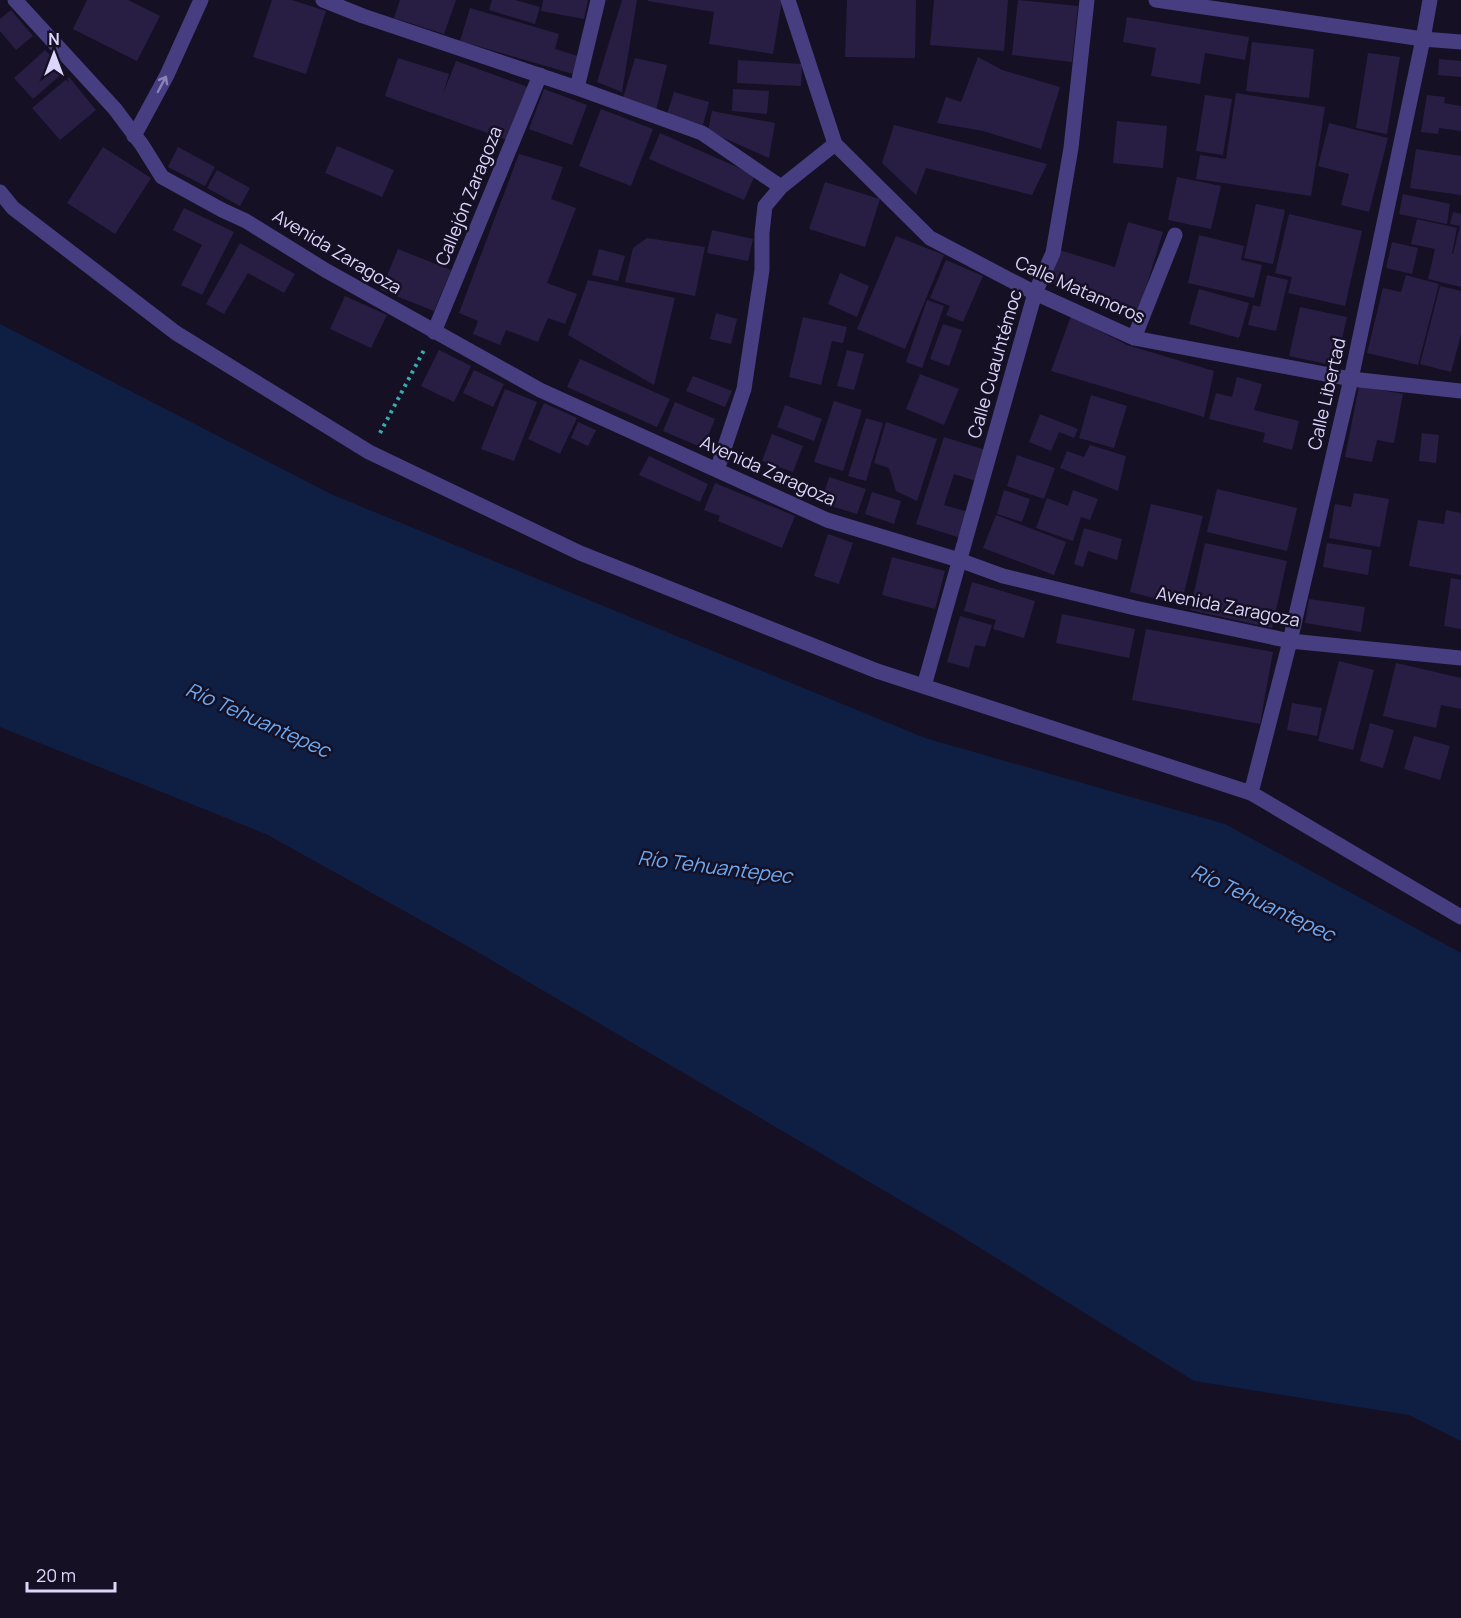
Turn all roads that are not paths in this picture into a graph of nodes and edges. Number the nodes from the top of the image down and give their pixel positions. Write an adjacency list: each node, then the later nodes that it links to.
1 (15, 0): 13 (street, Avenida Zaragoza)
2 (201, 0): 13 (street, one-way to 2)
3 (323, 0): 11 (street)
4 (598, 0): 12 (street)
5 (788, 0): 14 (street)
6 (1088, 0): 18 (street, Calle Cuauhtémoc)
7 (1156, 0): 9 (street)
8 (1430, 0): 9 (street, Calle Libertad)
9 (1423, 39): 10 (street); 21 (street, Calle Libertad)
10 (1461, 42)
11 (540, 75): 12 (street); 19 (street, Callejón Zaragoza)
12 (578, 88): 15 (street)
13 (134, 136): 19 (street, Avenida Zaragoza)
14 (835, 144): 15 (street); 18 (street, Calle Matamoros)
15 (781, 187): 23 (street)
16 (0, 192): 27 (street)
17 (1175, 235): 20 (street)
18 (1035, 293): 20 (street, Calle Matamoros); 24 (street, Calle Cuauhtémoc)
19 (434, 332): 23 (street, Avenida Zaragoza)
20 (1134, 338): 21 (street, Calle Matamoros)
21 (1352, 379): 22 (street, Calle Matamoros); 25 (street, Calle Libertad)
22 (1461, 391)
23 (717, 470): 24 (street, Avenida Zaragoza)
24 (959, 560): 25 (street, Avenida Zaragoza); 27 (street, Calle Cuauhtémoc)
25 (1290, 641): 26 (street, Avenida Zaragoza); 28 (street, Calle Libertad)
26 (1461, 658)
27 (924, 686): 28 (street)
28 (1251, 793): 29 (street)
29 (1461, 917)

